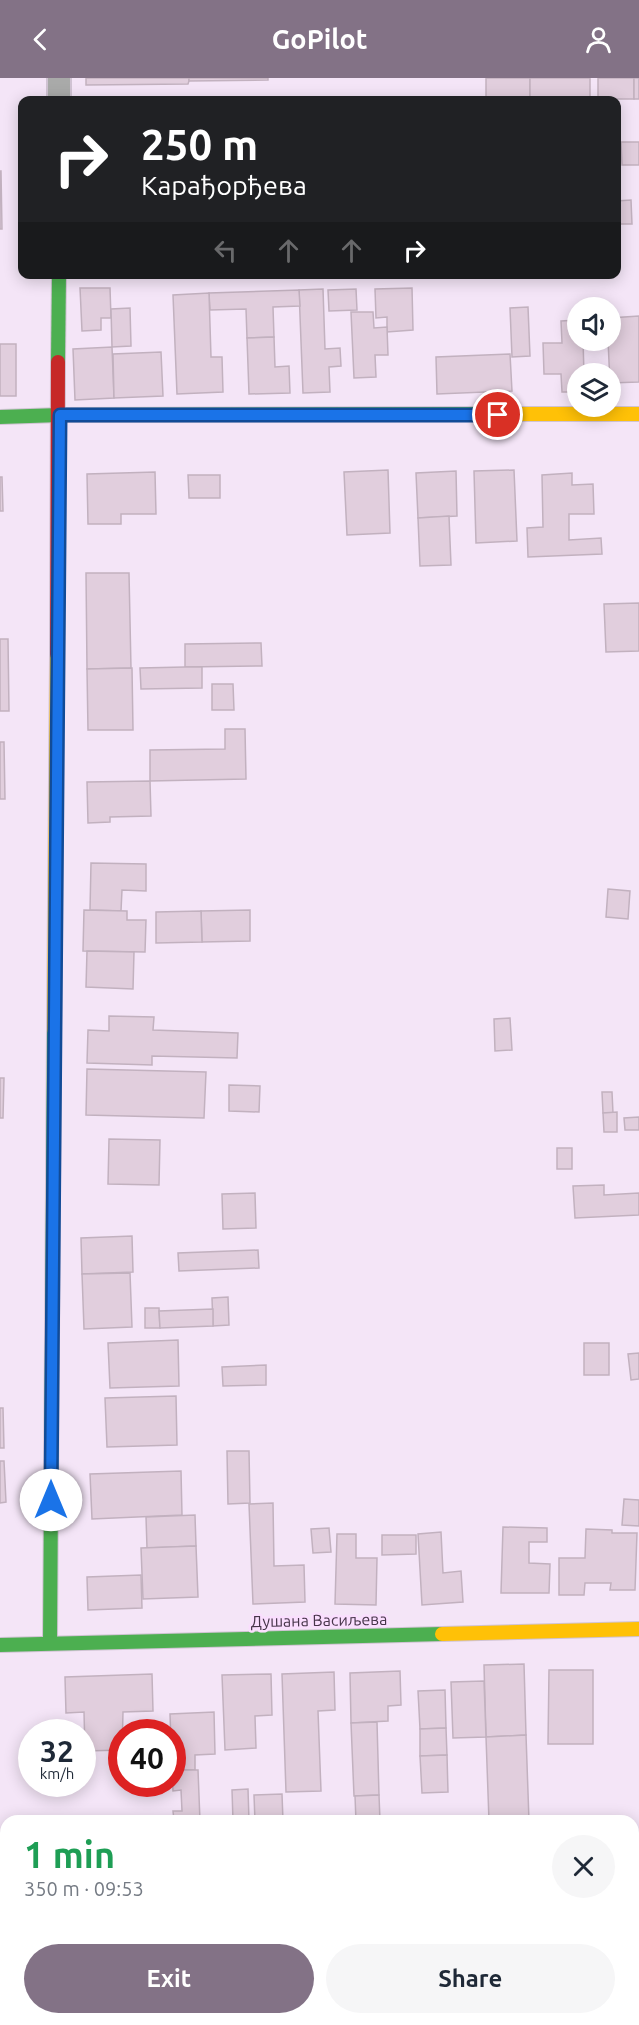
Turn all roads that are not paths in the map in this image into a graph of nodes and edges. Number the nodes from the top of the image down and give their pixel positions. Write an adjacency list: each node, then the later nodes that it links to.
1 (59, 78): 2 (street)
2 (59, 96)
3 (59, 279): 5 (street)
4 (639, 414): 5 (street)
5 (60, 415): 6 (street); 8 (street)
6 (0, 417)
7 (639, 1629): 8 (street, Душана Васиљева)
8 (50, 1643): 9 (street, Душана Васиљева)
9 (0, 1645)

